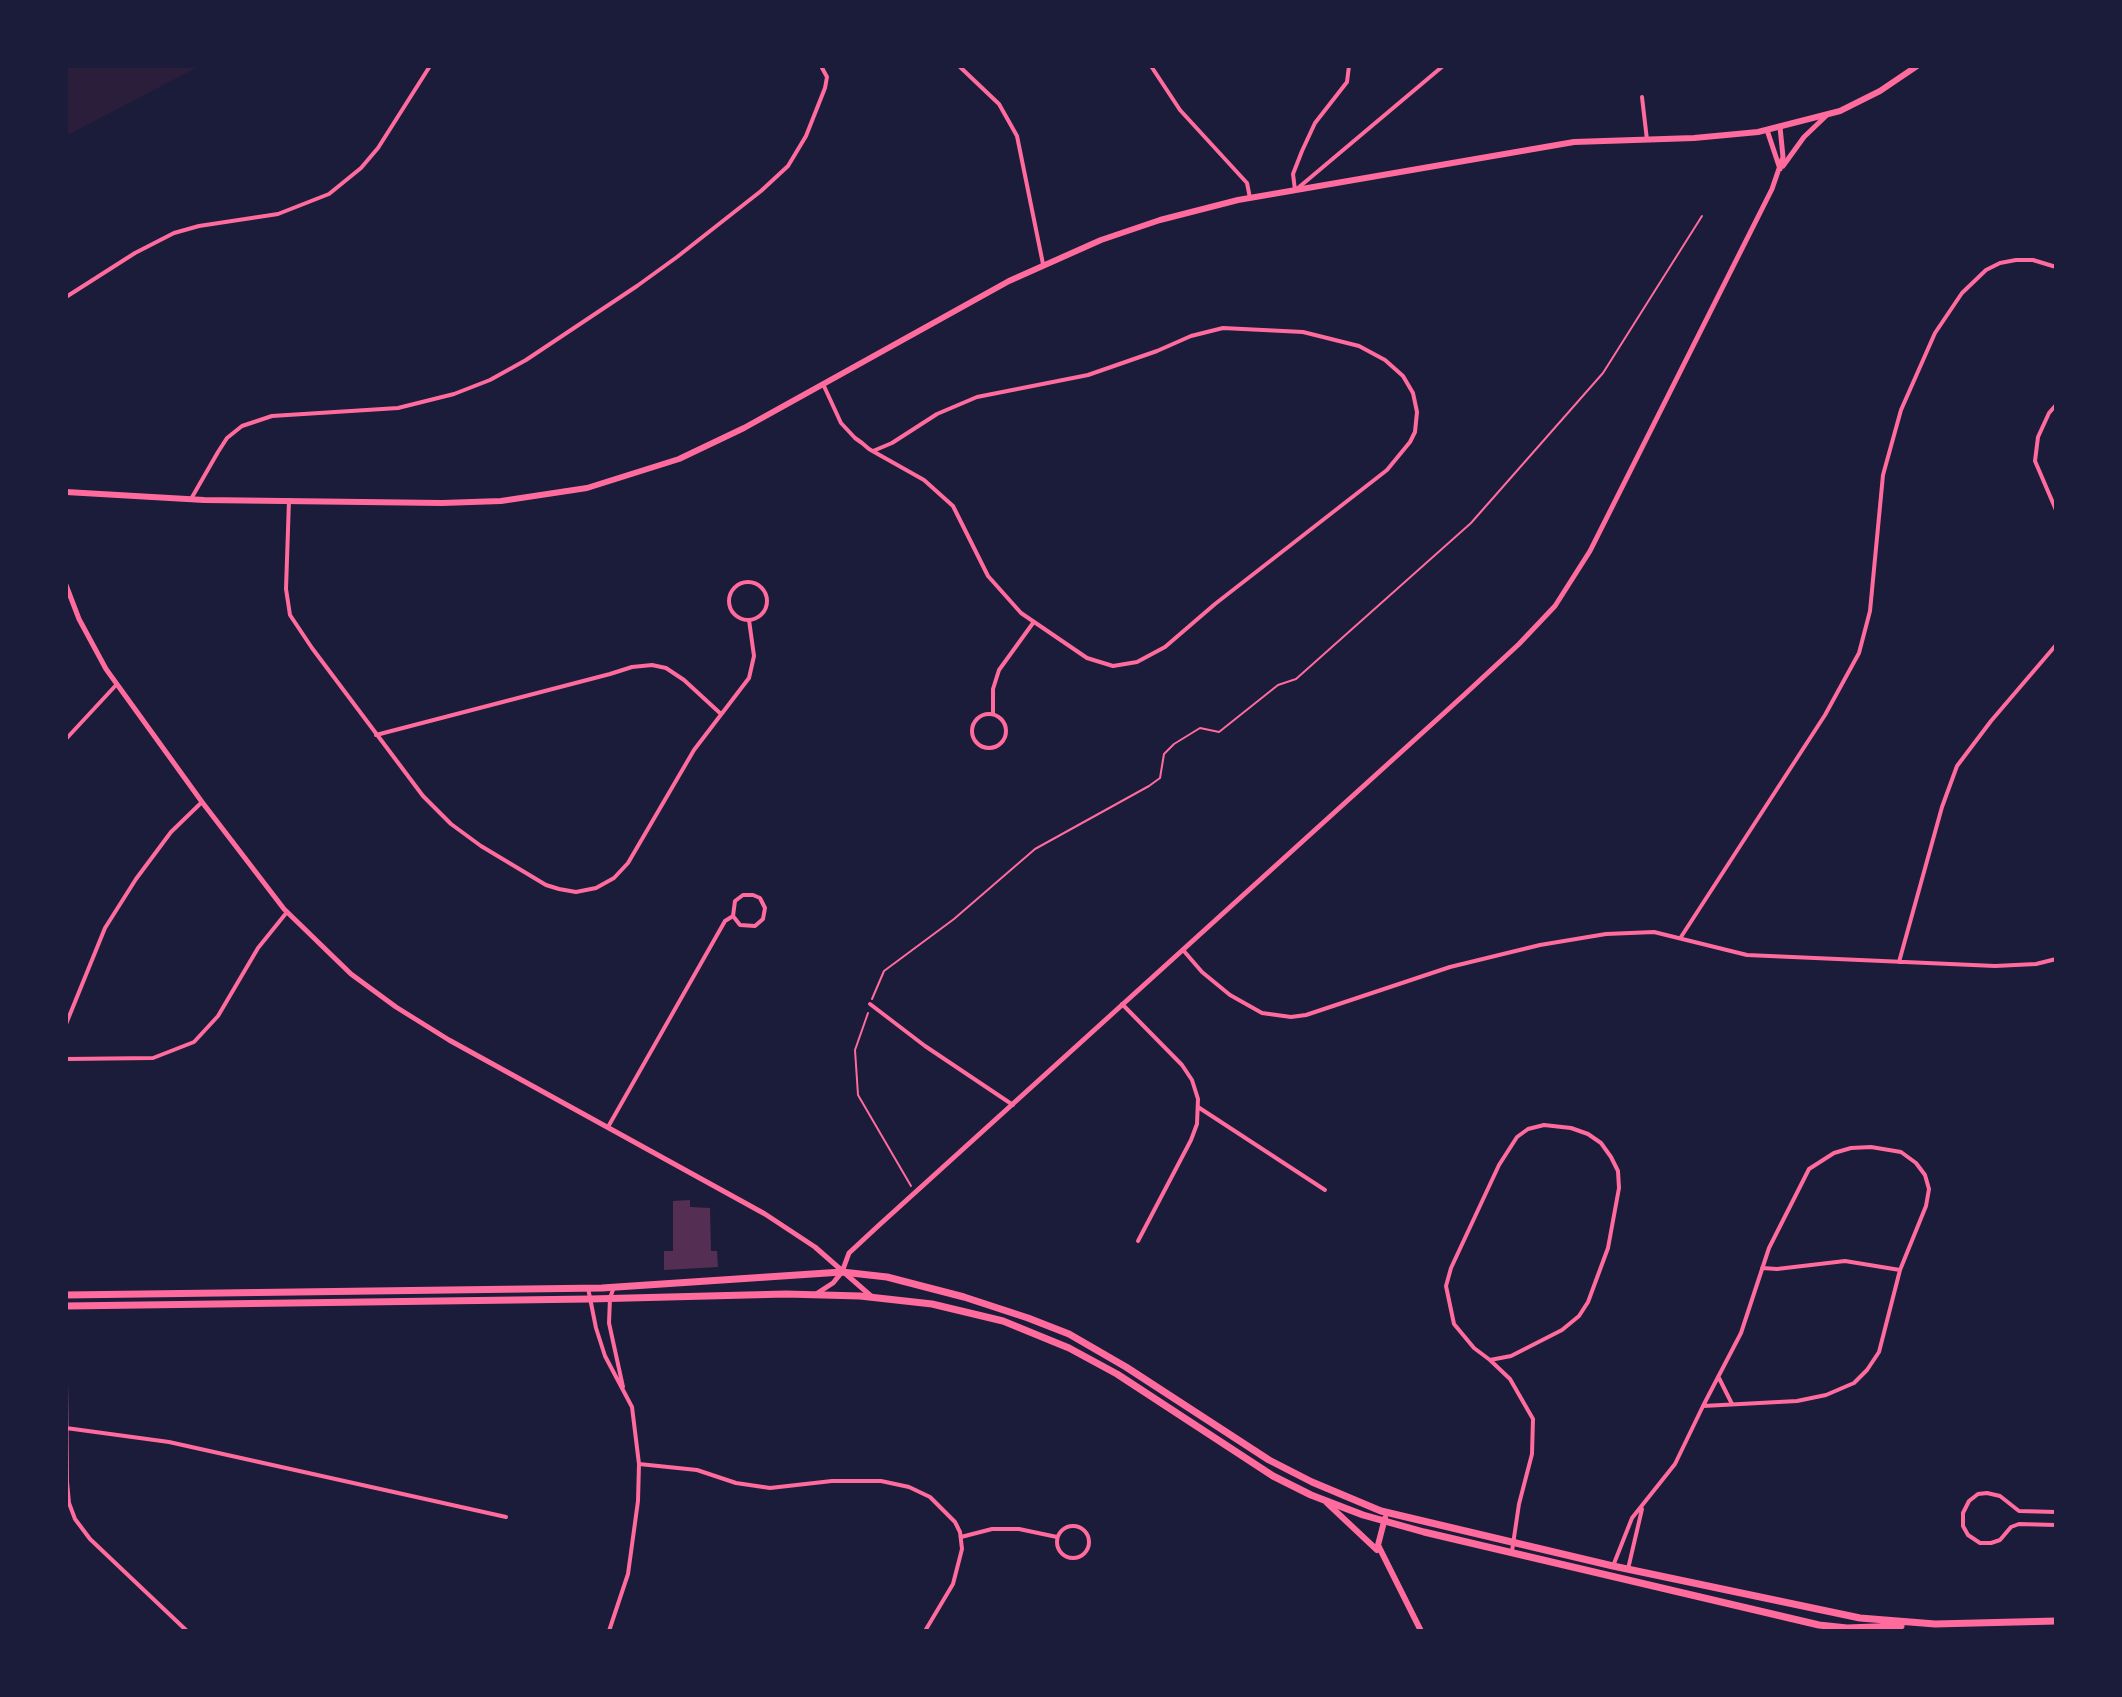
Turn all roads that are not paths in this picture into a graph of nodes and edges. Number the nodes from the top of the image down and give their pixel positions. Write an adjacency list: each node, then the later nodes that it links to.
1 (430, 66): 18 (street)
2 (821, 66): 23 (street)
3 (959, 66): 16 (street)
4 (1151, 66): 15 (street)
5 (1349, 66): 14 (street)
6 (1443, 66): 14 (street)
7 (1917, 66): 9 (main road)
8 (1642, 97): 12 (street)
9 (1828, 114): 10 (main road); 13 (street)
10 (1780, 127): 11 (main road); 13 (street)
11 (1767, 130): 12 (main road); 13 (street)
12 (1647, 140): 14 (main road)
13 (1780, 170): 39 (street)
14 (1295, 190): 15 (main road)
15 (1250, 198): 16 (main road)
16 (1043, 264): 19 (main road)
17 (2056, 267): 38 (street)
18 (66, 297)
19 (823, 384): 21 (street); 24 (main road)
20 (2056, 405): 25 (street)
21 (873, 451): 28 (street); 28 (street)
22 (66, 492): 23 (main road)
23 (191, 499): 24 (main road)
24 (289, 500): 33 (street)
25 (2056, 510)
26 (66, 585): 30 (street)
27 (749, 620): 27 (street); 31 (street)
28 (1033, 623): 32 (street)
29 (2056, 645): 41 (street)
30 (117, 684): 34 (street); 35 (street)
31 (721, 714): 33 (street); 33 (street)
32 (993, 714): 32 (street)
33 (376, 735)
34 (66, 739)
35 (202, 802): 36 (street); 44 (street)
36 (287, 912): 45 (street); 48 (street)
37 (733, 916): 37 (street); 48 (street)
38 (1681, 937): 39 (street); 41 (street)
39 (1183, 950): 43 (street)
40 (2056, 959): 41 (street)
41 (1899, 962)
42 (870, 1004): 46 (street)
43 (1122, 1004): 46 (street); 47 (street)
44 (66, 1024)
45 (66, 1059)
46 (1013, 1105): 53 (street)
47 (1198, 1107): 49 (street); 50 (street)
48 (608, 1127): 53 (street)
49 (1325, 1190)
50 (1138, 1241)
51 (1762, 1268): 52 (street); 52 (street); 63 (street)
52 (1900, 1270): 66 (street)
53 (842, 1272): 54 (highway); 56 (street); 58 (street); 72 (highway)
54 (614, 1287): 55 (highway); 59 (street)
55 (588, 1288): 57 (highway); 60 (street)
56 (815, 1294): 58 (highway); 59 (highway)
57 (66, 1295)
58 (871, 1297): 70 (highway)
59 (610, 1298): 60 (highway); 65 (street)
60 (590, 1299): 61 (highway); 65 (street)
61 (66, 1306)
62 (1490, 1360): 62 (street); 79 (street)
63 (1719, 1377): 66 (street); 67 (street)
64 (66, 1381): 68 (street)
65 (625, 1394): 69 (street)
66 (1732, 1404): 67 (street)
67 (1703, 1406): 71 (street)
68 (66, 1428): 74 (street); 86 (street)
69 (639, 1464): 77 (street); 87 (street)
70 (1323, 1500): 75 (highway); 81 (main road)
71 (1642, 1506): 82 (street); 83 (street)
72 (1386, 1512): 75 (main road); 79 (highway)
73 (2056, 1512): 76 (street)
74 (506, 1517)
75 (1384, 1521): 80 (highway); 81 (main road)
76 (2056, 1525)
77 (961, 1537): 78 (street); 88 (street)
78 (1057, 1537): 78 (street)
79 (1515, 1541): 80 (street); 82 (highway)
80 (1512, 1551): 85 (highway)
81 (1383, 1560): 89 (main road)
82 (1613, 1566): 83 (highway)
83 (1628, 1569): 85 (highway)
84 (2056, 1621): 85 (highway)
85 (1924, 1623)
86 (187, 1631)
87 (609, 1631)
88 (925, 1631)
89 (1421, 1631)

